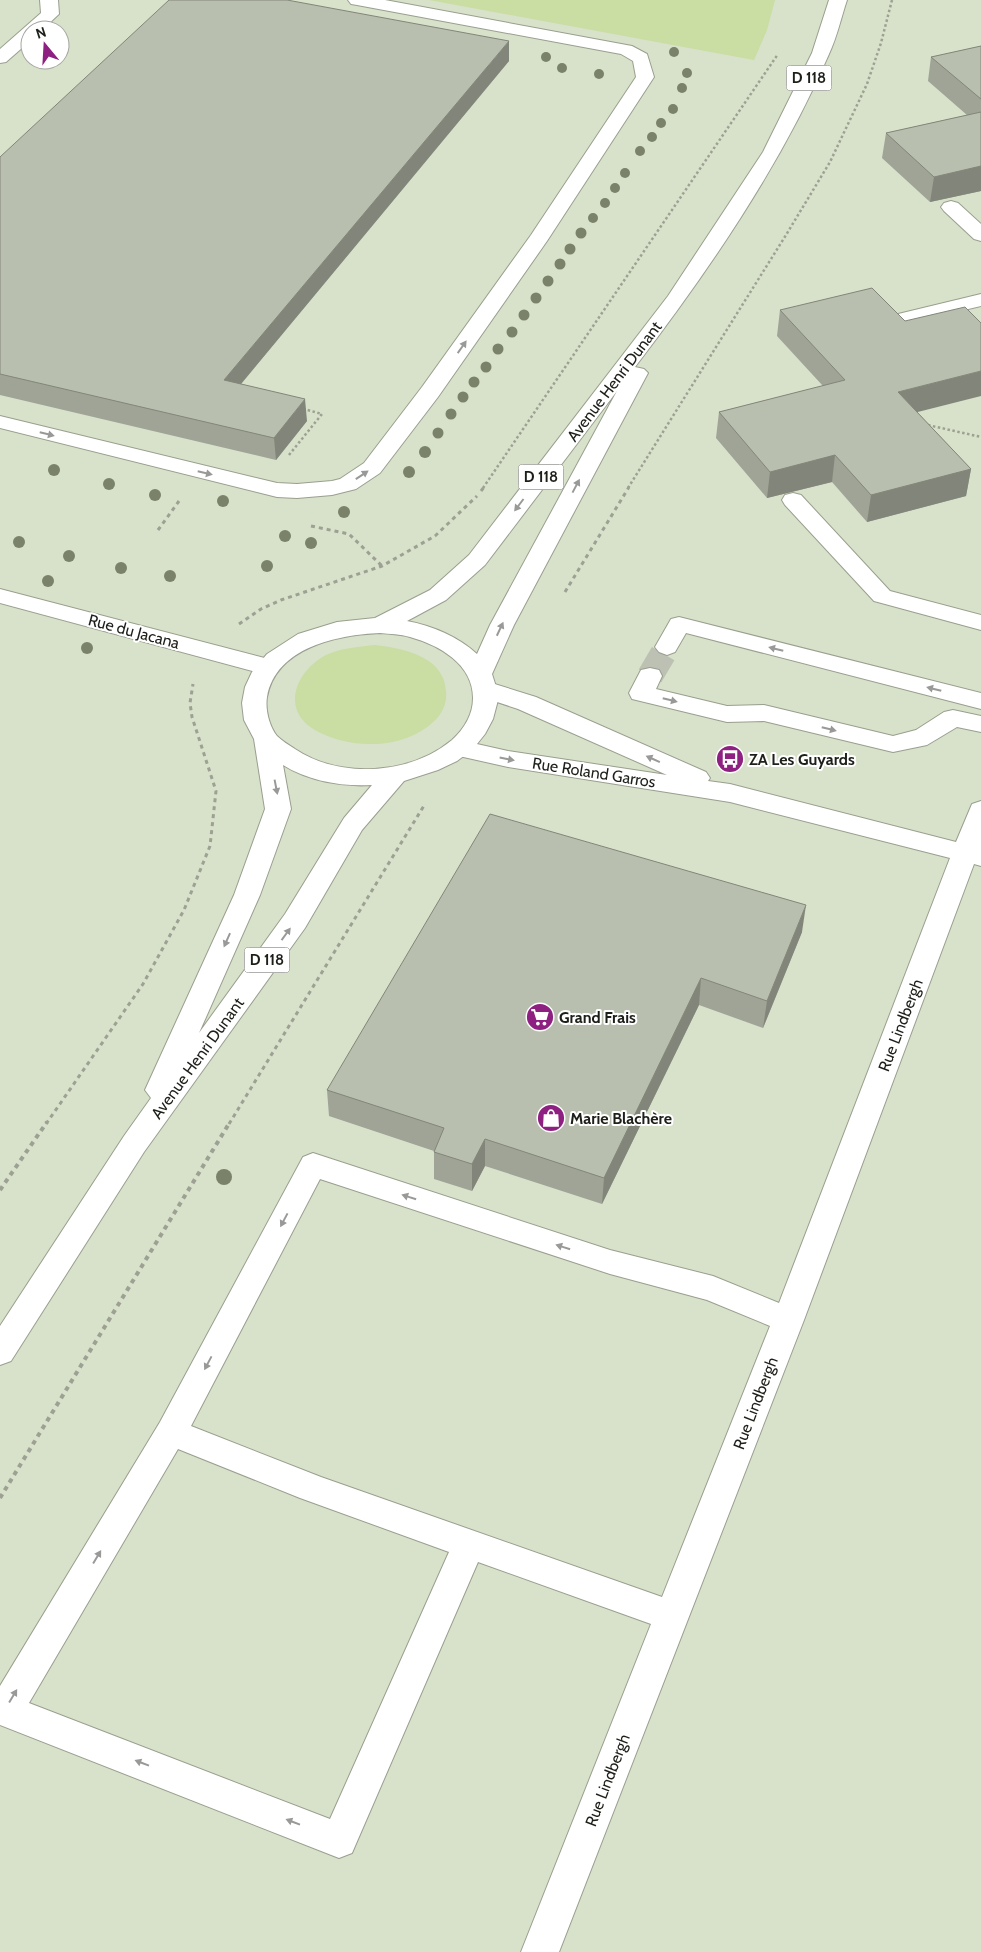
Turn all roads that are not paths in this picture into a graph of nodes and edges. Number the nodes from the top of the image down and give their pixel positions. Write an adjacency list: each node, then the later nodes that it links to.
1 (49, 0): 4 (main road)
2 (357, 0): 12 (main road, one-way to 2)
3 (838, 0): 9 (main road, Avenue Henri Dunant / D 118)
4 (43, 20)
5 (20, 41): 6 (main road)
6 (0, 58)
7 (951, 207): 8 (main road)
8 (981, 235)
9 (676, 299): 16 (main road, Avenue Henri Dunant / D 118, one-way to 16); 20 (main road, Avenue Henri Dunant / D 118, one-way to 9)
10 (981, 300): 11 (main road)
11 (901, 319)
12 (0, 422)
13 (793, 500): 15 (main road)
14 (3, 602): 18 (main road, Rue du Jacana)
15 (981, 623)
16 (380, 625): 18 (main road); 20 (main road)
17 (667, 647): 21 (main road, one-way to 17)
18 (268, 667): 23 (main road)
19 (650, 676): 22 (main road, one-way to 22)
20 (483, 682): 24 (main road); 26 (main road, Rue Roland Garros, one-way to 20)
21 (981, 701)
22 (981, 724)
23 (266, 739): 25 (main road); 29 (main road, Avenue Henri Dunant / D 118, one-way to 29)
24 (459, 748): 25 (main road); 26 (main road, Rue Roland Garros, one-way to 26)
25 (396, 775): 29 (main road, Avenue Henri Dunant / D 118, one-way to 25)
26 (730, 793): 28 (main road, Rue Roland Garros)
27 (981, 810): 28 (main road, Rue Lindbergh)
28 (973, 855): 30 (main road, Rue Lindbergh)
29 (134, 1144): 31 (main road, Avenue Henri Dunant / D 118)
30 (788, 1320): 32 (main road, one-way to 32); 34 (main road, Rue Lindbergh)
31 (0, 1352)
32 (171, 1432): 33 (main road); 33 (main road, one-way to 32)
33 (469, 1544): 34 (main road)
34 (672, 1616): 35 (main road, Rue Lindbergh)
35 (540, 1952)

